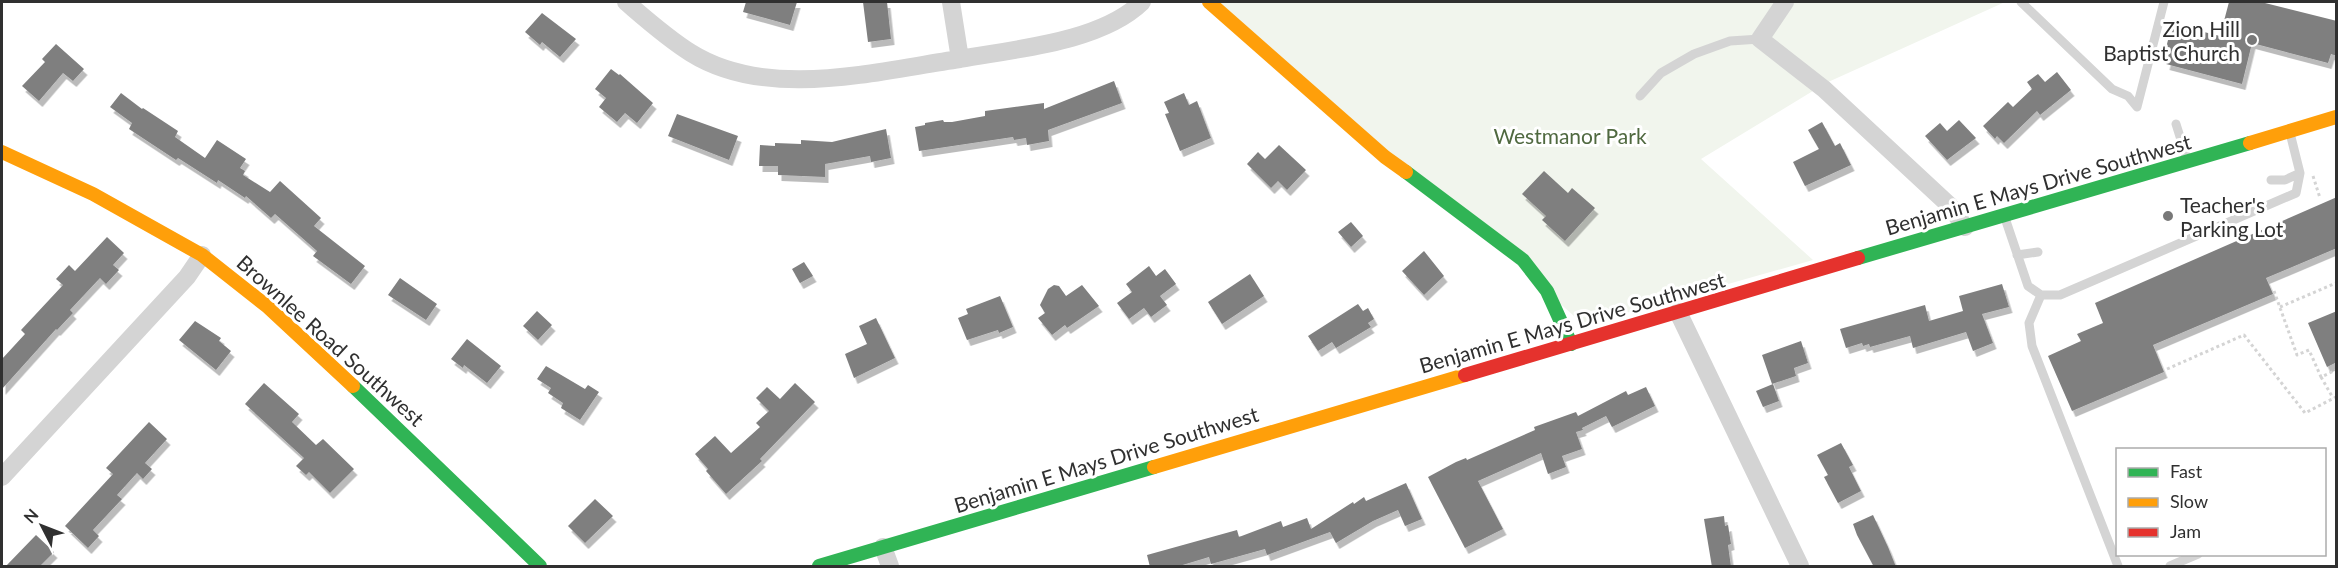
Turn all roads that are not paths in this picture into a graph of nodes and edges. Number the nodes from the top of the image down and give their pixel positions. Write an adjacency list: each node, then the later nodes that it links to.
1 (626, 2): 9 (street)
2 (951, 2): 9 (street)
3 (1142, 2): 9 (street)
4 (1209, 2): 25 (street)
5 (1785, 2): 8 (street)
6 (2021, 2): 7 (lane)
7 (2164, 2)
8 (1760, 39): 10 (lane); 19 (street)
9 (960, 59)
10 (1640, 96)
11 (2337, 117): 13 (street, Benjamin E Mays Drive Southwest)
12 (2176, 124): 15 (lane)
13 (2289, 132): 15 (street, Benjamin E Mays Drive Southwest); 16 (lane)
14 (2, 152): 21 (street, Brownlee Road Southwest)
15 (2188, 162): 18 (street, Benjamin E Mays Drive Southwest)
16 (2300, 173): 17 (lane); 23 (lane)
17 (2271, 180)
18 (2004, 216): 19 (street, Benjamin E Mays Drive Southwest); 22 (lane)
19 (1965, 227): 24 (street, Benjamin E Mays Drive Southwest)
20 (2038, 252): 22 (lane)
21 (202, 255): 26 (street); 29 (street, Brownlee Road Southwest)
22 (2017, 255): 23 (lane)
23 (2041, 295): 33 (lane)
24 (1678, 312): 25 (street, Benjamin E Mays Drive Southwest); 32 (street)
25 (1571, 344): 27 (street, Benjamin E Mays Drive Southwest)
26 (2, 477)
27 (883, 548): 30 (street, Benjamin E Mays Drive Southwest); 31 (street)
28 (2196, 556): 34 (lane)
29 (540, 567)
30 (819, 567)
31 (890, 567)
32 (1800, 567)
33 (2118, 567)
34 (2170, 567)

